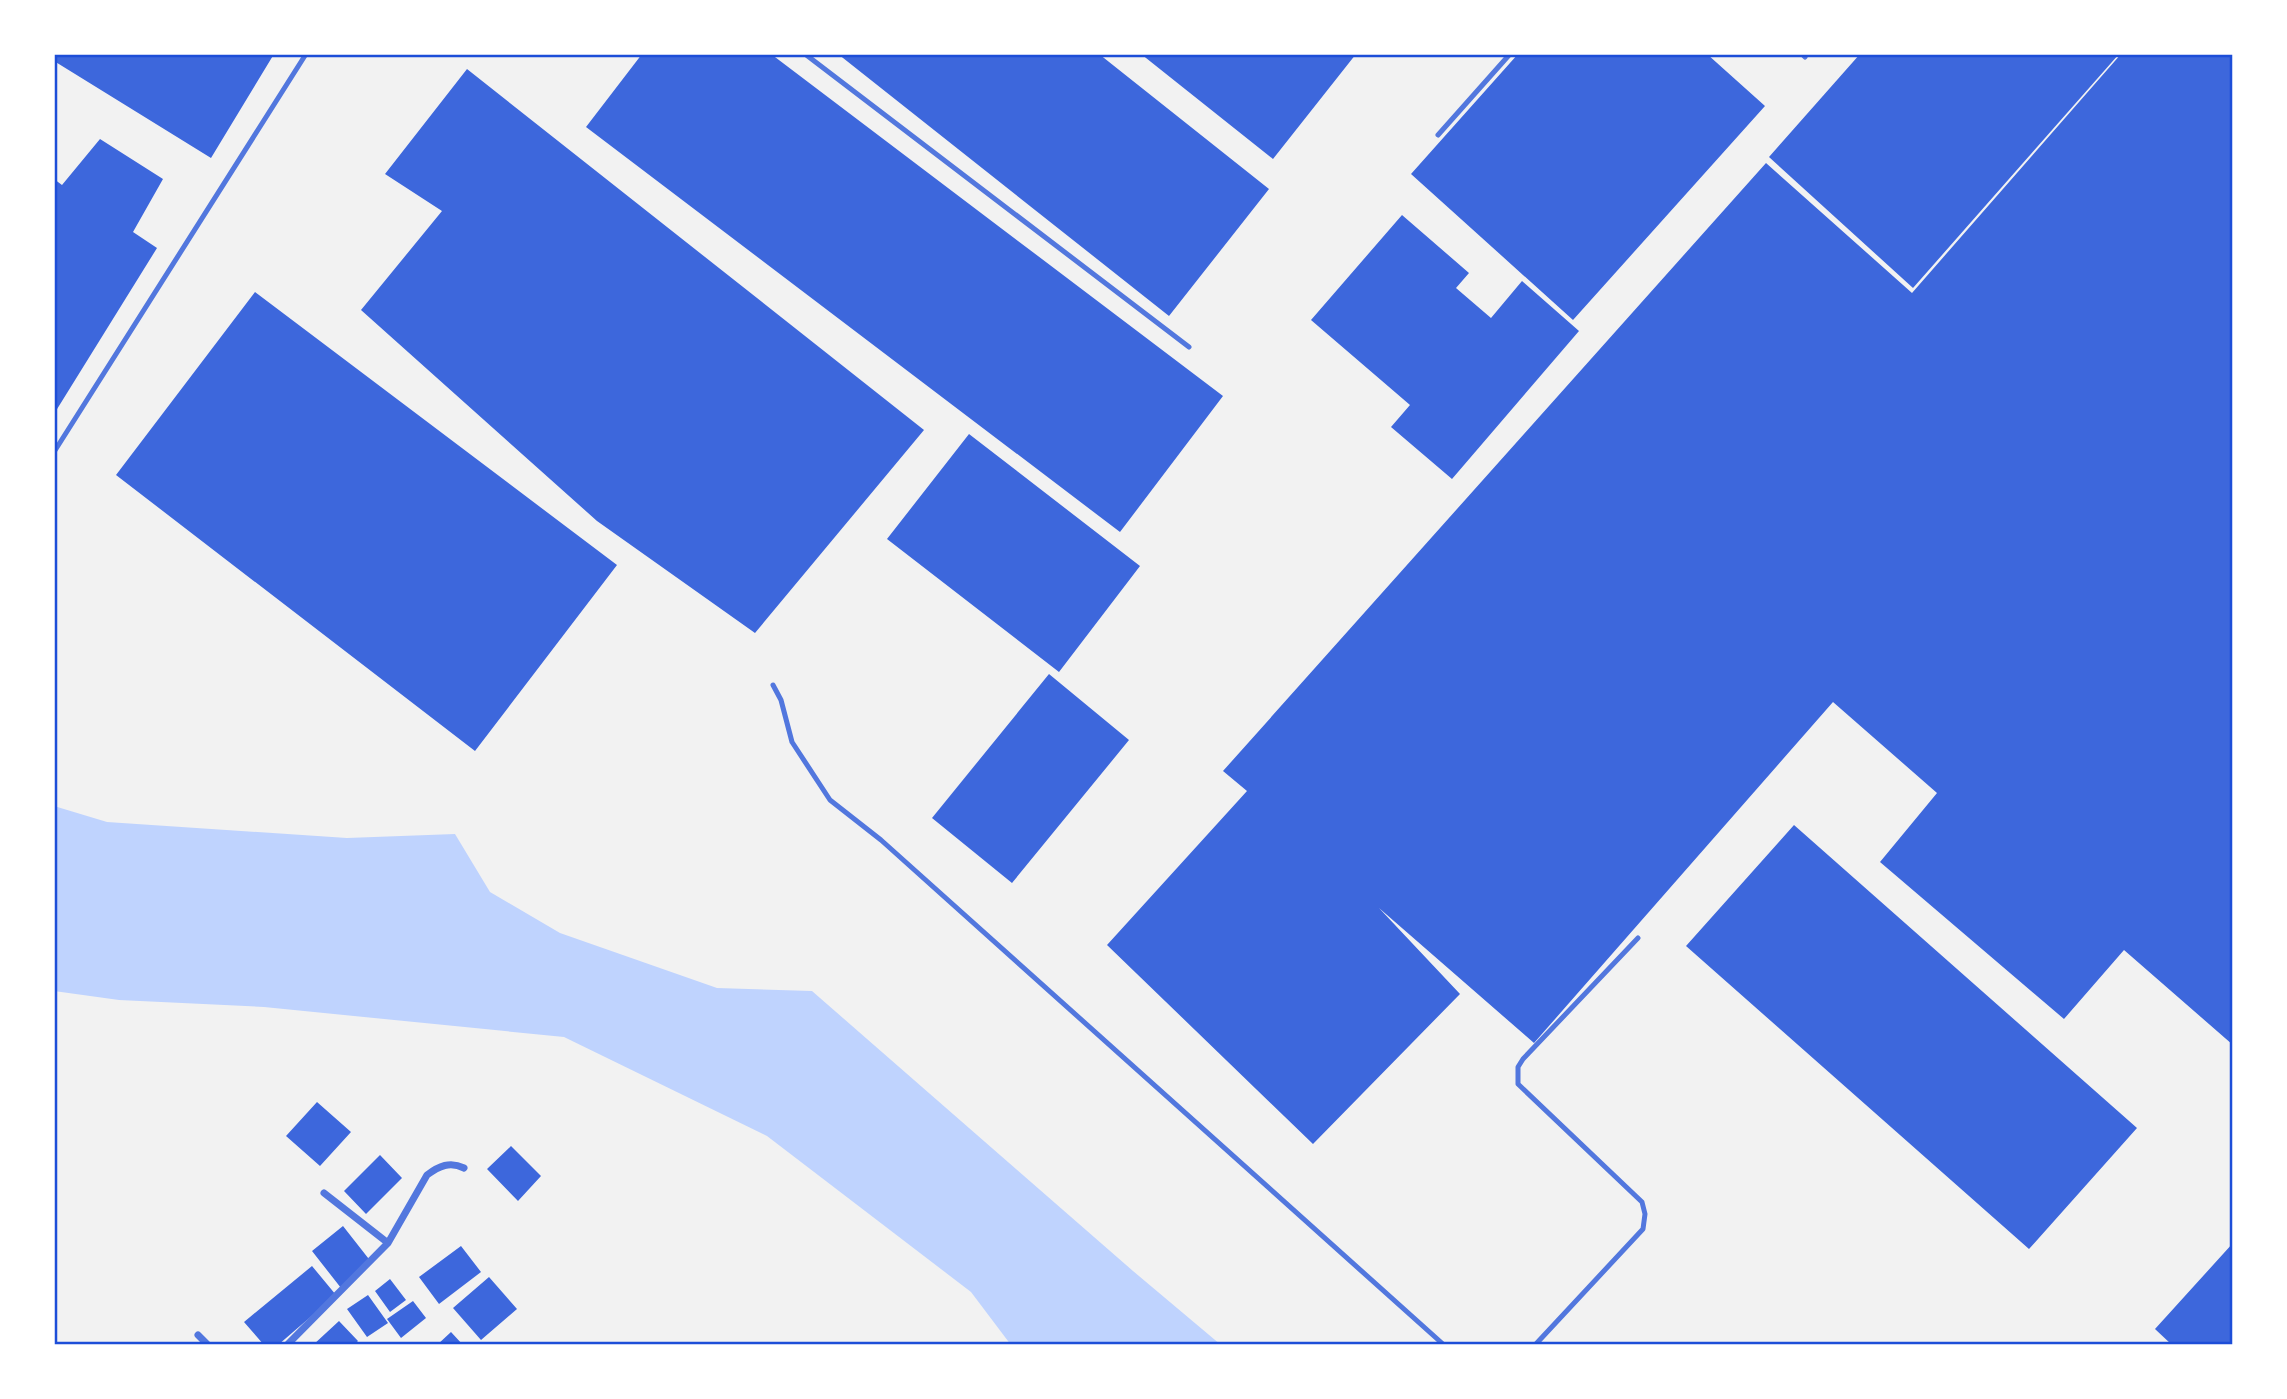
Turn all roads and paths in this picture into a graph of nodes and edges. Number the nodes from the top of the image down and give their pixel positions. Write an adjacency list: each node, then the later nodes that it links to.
1 (306, 54): 6 (lane)
2 (805, 54): 5 (lane)
3 (1510, 54): 4 (lane)
4 (1438, 135)
5 (1189, 347)
6 (54, 452)
7 (773, 685): 15 (lane)
8 (1638, 938): 16 (lane)
9 (464, 1168): 11 (street)
10 (324, 1193): 11 (street)
11 (388, 1243): 14 (street)
12 (198, 1335): 13 (street)
13 (208, 1345)
14 (287, 1345)
15 (1444, 1345)
16 (1535, 1345)

